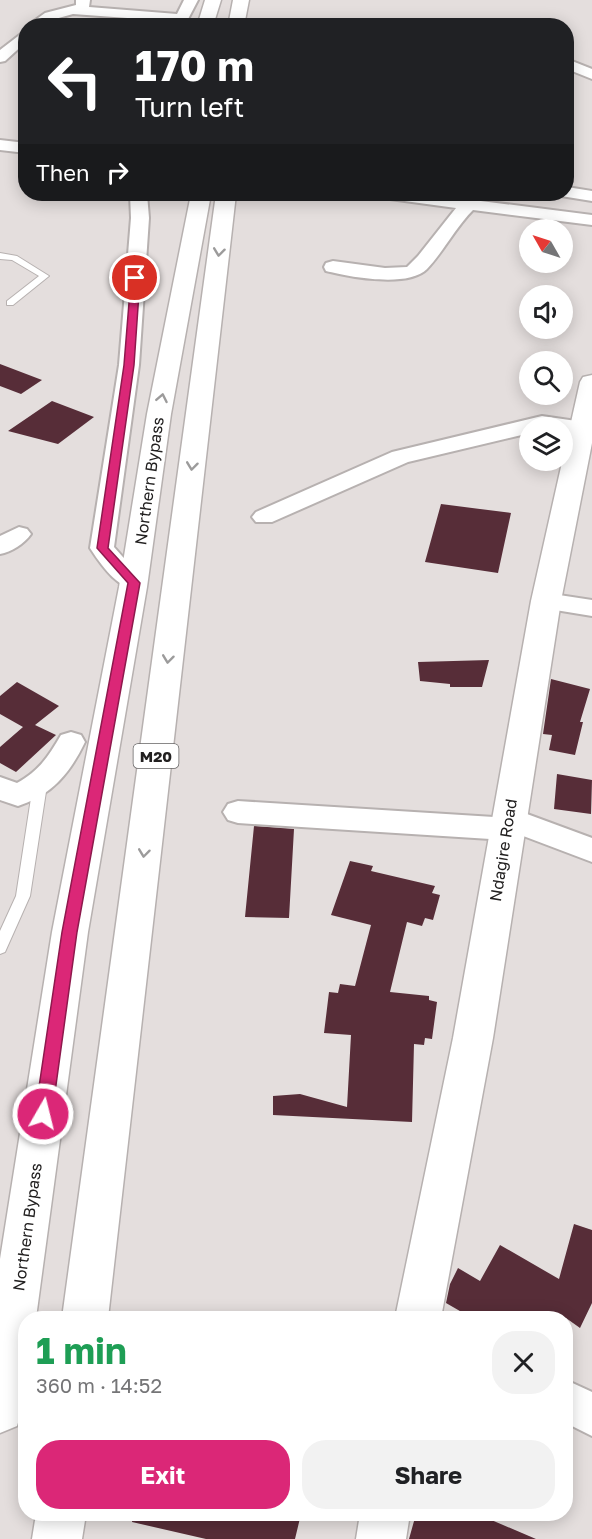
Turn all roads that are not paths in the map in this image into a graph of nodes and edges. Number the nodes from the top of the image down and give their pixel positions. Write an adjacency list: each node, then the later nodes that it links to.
1 (191, 0): 7 (street)
2 (213, 0): 8 (main road)
3 (241, 0): 9 (main road)
4 (79, 5): 5 (street); 6 (street)
5 (47, 18)
6 (157, 18)
7 (183, 18)
8 (208, 18)
9 (238, 18)
10 (18, 41): 11 (street)
11 (0, 58)
12 (574, 66): 13 (street)
13 (592, 75)
14 (574, 193): 15 (street)
15 (592, 196)
16 (139, 201): 27 (street)
17 (200, 201): 27 (main road, Northern Bypass, one-way to 17)
18 (225, 201): 37 (main road, M20, one-way to 37)
19 (453, 201): 20 (street)
20 (471, 203): 21 (street); 23 (street)
21 (592, 220)
22 (0, 256): 24 (lane)
23 (333, 267)
24 (10, 303)
25 (589, 403): 26 (street); 28 (main road, Ndagire Road)
26 (264, 518)
27 (134, 583): 40 (main road, Northern Bypass)
28 (546, 601): 29 (street); 34 (main road, Ndagire Road)
29 (592, 608)
30 (71, 742): 31 (street)
31 (40, 785): 32 (street); 36 (lane)
32 (0, 788)
33 (238, 812): 34 (street)
34 (507, 824): 35 (street); 38 (main road, Ndagire Road)
35 (592, 850)
36 (0, 948)
37 (86, 1311)
38 (420, 1311)
39 (573, 1404): 41 (street)
40 (0, 1409)
41 (592, 1415)
42 (60, 1521): 44 (main road)
43 (384, 1521): 45 (main road)
44 (57, 1539)
45 (381, 1539)

